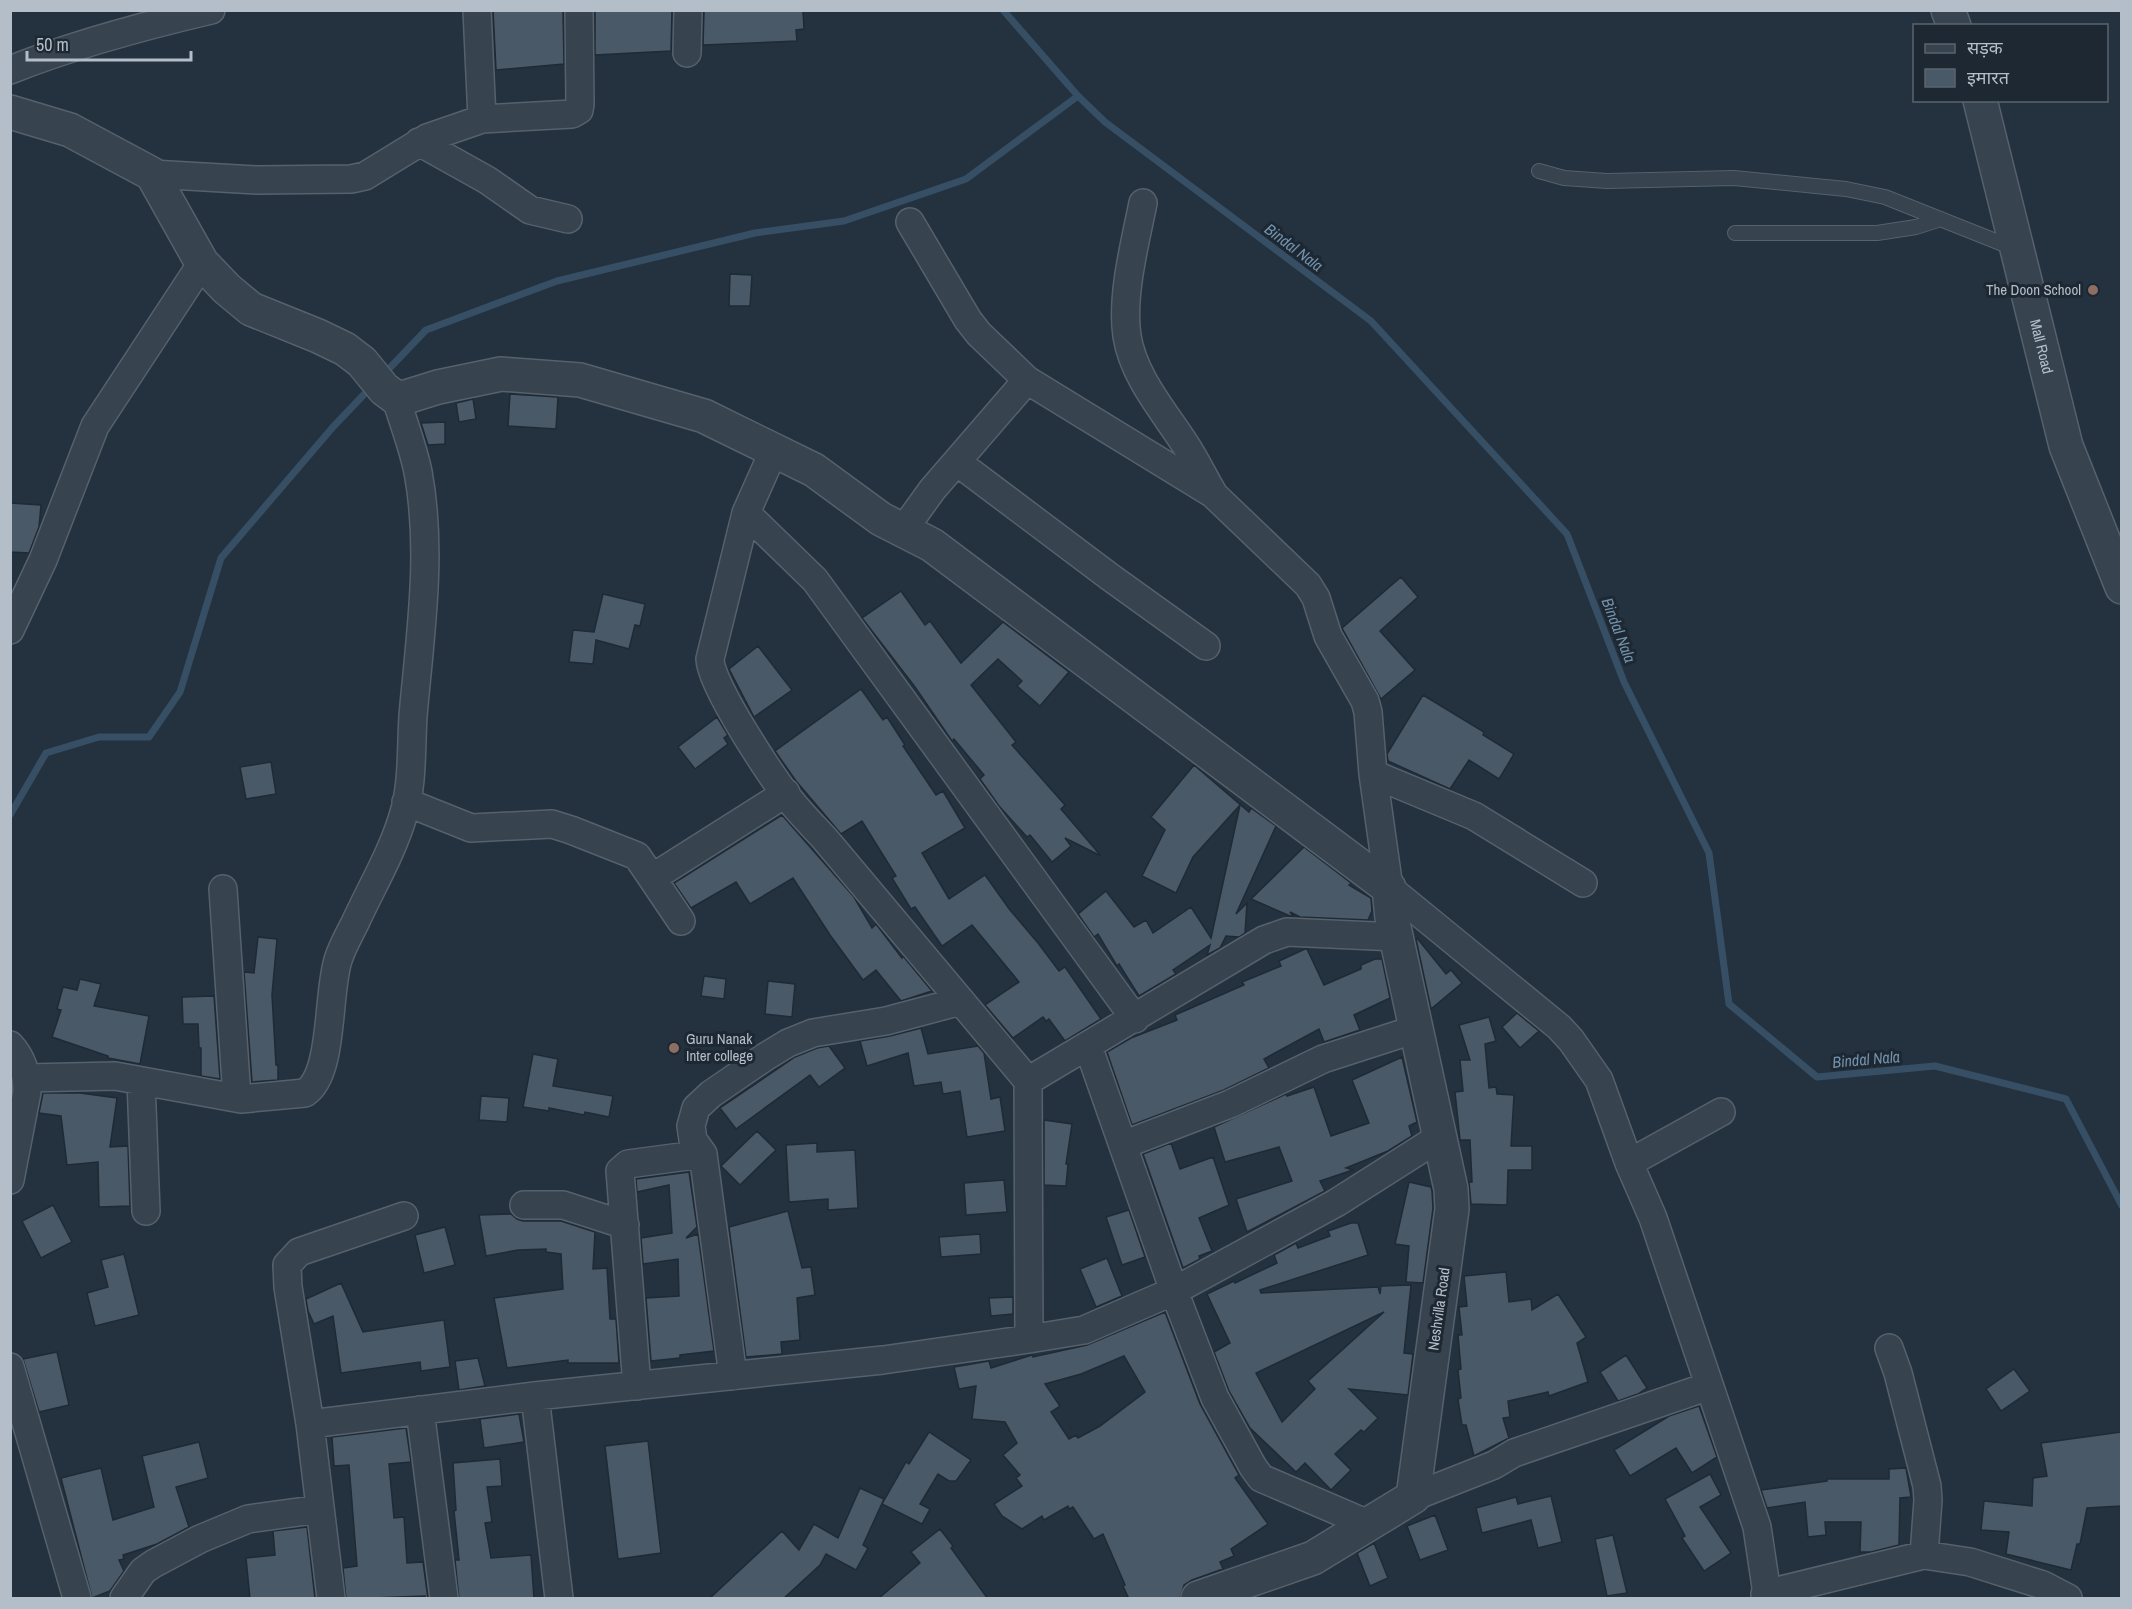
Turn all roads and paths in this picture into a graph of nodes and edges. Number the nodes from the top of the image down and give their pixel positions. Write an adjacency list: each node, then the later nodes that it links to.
1 (211, 10): 6 (street)
2 (477, 10): 9 (street)
3 (579, 10): 9 (street)
4 (688, 10): 5 (street)
5 (687, 53)
6 (10, 69)
7 (1981, 102): 18 (street, Mall Road)
8 (10, 112): 12 (street)
9 (482, 119): 10 (street)
10 (419, 142): 12 (street); 14 (street)
11 (1539, 171): 15 (lane)
12 (152, 174): 19 (street)
13 (1143, 203): 24 (street)
14 (568, 219)
15 (1941, 219): 17 (lane); 18 (lane)
16 (910, 222): 20 (street)
17 (1735, 233)
18 (2018, 249): 28 (street, Mall Road)
19 (202, 262): 21 (street); 27 (street)
20 (1028, 380): 23 (street); 24 (street)
21 (390, 393): 22 (street); 33 (street)
22 (774, 450): 25 (street); 26 (street)
23 (957, 462): 26 (street); 30 (street)
24 (1213, 494): 31 (street)
25 (746, 513): 32 (street); 41 (street)
26 (903, 529): 36 (street)
27 (20, 585): 29 (street)
28 (2121, 587)
29 (10, 630)
30 (1206, 646)
31 (1373, 774): 35 (street); 36 (street)
32 (786, 793): 34 (street); 40 (street)
33 (406, 802): 34 (street); 48 (street)
34 (652, 878): 38 (street)
35 (1583, 883)
36 (1389, 888): 39 (street, Neshvilla Road); 53 (street)
37 (223, 889): 48 (street)
38 (681, 921)
39 (1396, 937): 41 (street); 42 (street, Neshvilla Road)
40 (961, 1001): 47 (street); 52 (street)
41 (1135, 1018): 44 (street)
42 (1416, 1029): 50 (street, Neshvilla Road); 51 (street)
43 (10, 1045): 45 (street)
44 (1088, 1046): 47 (street); 51 (street)
45 (27, 1078): 46 (street); 54 (street)
46 (141, 1081): 48 (street); 56 (street)
47 (1028, 1081): 60 (street)
48 (237, 1098)
49 (1721, 1112): 53 (street)
50 (1440, 1137): 59 (street); 69 (street, Neshvilla Road)
51 (1123, 1145): 59 (street)
52 (703, 1154): 58 (street); 63 (street)
53 (1629, 1163): 65 (street)
54 (10, 1180)
55 (524, 1205): 58 (street)
56 (146, 1211)
57 (404, 1216): 68 (street)
58 (625, 1225): 64 (street)
59 (1174, 1291): 60 (street); 71 (street)
60 (1029, 1339): 63 (street)
61 (1889, 1348): 72 (street)
62 (10, 1367): 74 (street)
63 (733, 1376): 64 (street)
64 (637, 1386): 66 (street)
65 (1709, 1386): 69 (street); 73 (street)
66 (535, 1396): 67 (street); 78 (street)
67 (420, 1410): 68 (street); 77 (street)
68 (310, 1424): 70 (street)
69 (1413, 1497): 71 (street)
70 (320, 1509): 75 (street); 76 (street)
71 (1368, 1524): 79 (street)
72 (1924, 1555): 73 (street); 80 (street)
73 (1765, 1597)
74 (77, 1599)
75 (124, 1599)
76 (331, 1599)
77 (444, 1599)
78 (559, 1599)
79 (1198, 1599)
80 (2068, 1599)

